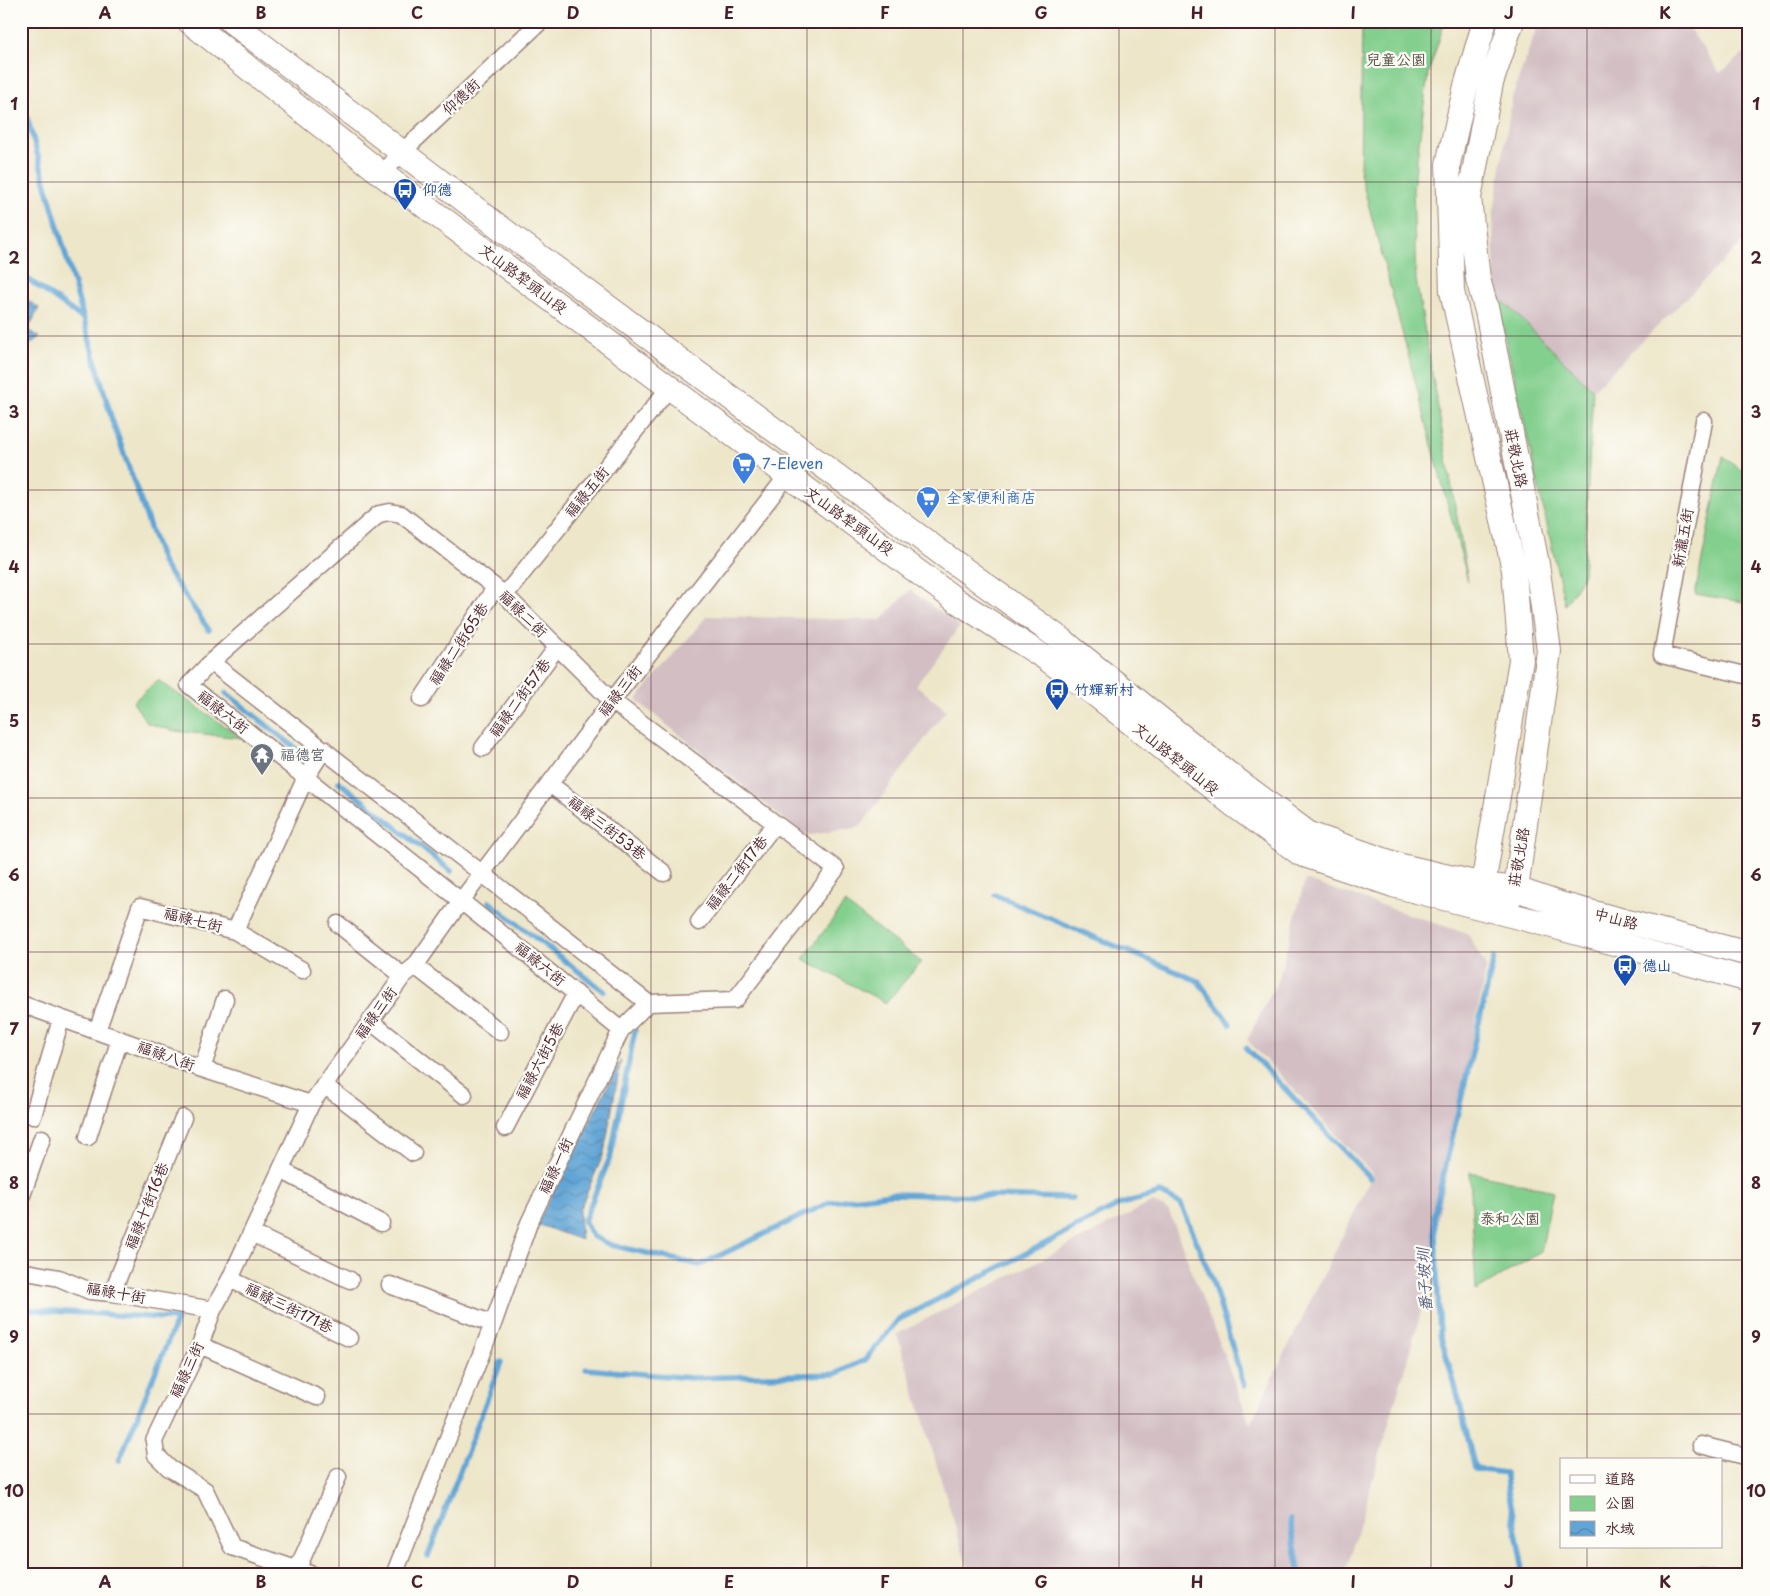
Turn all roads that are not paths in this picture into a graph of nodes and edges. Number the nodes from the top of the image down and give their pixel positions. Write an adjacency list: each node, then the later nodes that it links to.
1 (189, 21): 7 (main road, 文山路犂頭山段)
2 (231, 21): 6 (main road, 文山路犂頭山段)
3 (541, 21): 6 (street, 仰德街)
4 (1485, 21): 25 (main road, 莊敬北路)
5 (1512, 21): 26 (main road, 莊敬北路)
6 (402, 153): 7 (street, 仰德街); 10 (main road, 文山路犂頭山段)
7 (382, 174): 8 (main road, 文山路犂頭山段)
8 (669, 388): 11 (main road, 文山路犂頭山段); 12 (street, 福祿五街)
9 (1704, 421): 15 (street, 新瀧五街)
10 (805, 453): 11 (street, 福祿三街); 25 (main road, 文山路犂頭山段)
11 (788, 476): 17 (street, 福祿三街); 28 (main road, 文山路犂頭山段)
12 (500, 591): 13 (street, 福祿二街); 14 (street, 福祿二街); 16 (street, 福祿二街65巷)
13 (557, 647): 17 (street, 福祿二街); 19 (street, 福祿二街57巷)
14 (211, 662): 18 (street); 20 (street, 福祿六街)
15 (1749, 676)
16 (422, 699)
17 (612, 701): 21 (street, 福祿三街); 22 (street, 福祿二街)
18 (324, 748): 20 (street, 福祿七街); 24 (street)
19 (483, 748)
20 (306, 777): 27 (street, 福祿六街); 31 (street, 福祿七街)
21 (550, 784): 23 (street, 福祿三街53巷); 24 (street, 福祿三街)
22 (775, 824): 29 (street, 福祿二街17巷); 39 (street, 福祿二街)
23 (664, 873)
24 (482, 875): 27 (street, 福祿三街); 39 (street)
25 (1483, 885): 26 (main road, 中山路); 28 (main road, 莊敬北路)
26 (1516, 889): 28 (main road, 莊敬北路); 32 (main road, 中山路)
27 (461, 901): 34 (street, 福祿三街); 36 (street, 福祿六街)
28 (1498, 912): 35 (main road, 中山路)
29 (699, 922)
30 (338, 924): 34 (street)
31 (234, 931): 33 (street); 43 (street, 福祿七街)
32 (1749, 954)
33 (302, 970)
34 (409, 971): 41 (street, 福祿三街); 44 (street)
35 (1749, 980)
36 (576, 993): 42 (street, 福祿六街); 52 (street, 福祿六街5巷)
37 (225, 998): 46 (street)
38 (21, 1004): 40 (street, 福祿八街)
39 (648, 1004): 42 (street, 福祿一街)
40 (61, 1019): 43 (street, 福祿八街); 50 (street)
41 (370, 1021): 47 (street, 福祿三街); 48 (street)
42 (621, 1030): 66 (street, 福祿一街)
43 (97, 1031): 45 (street, 福祿八街)
44 (500, 1032)
45 (120, 1039): 46 (street, 福祿八街); 53 (street)
46 (202, 1069): 49 (street, 福祿八街)
47 (324, 1085): 49 (street, 福祿三街); 55 (street)
48 (464, 1096)
49 (312, 1104): 56 (street, 福祿三街)
50 (33, 1116)
51 (182, 1118): 64 (street, 福祿十街16巷)
52 (504, 1128)
53 (88, 1137)
54 (42, 1138): 57 (street)
55 (413, 1152)
56 (281, 1170): 58 (street); 59 (street, 福祿三街)
57 (21, 1198)
58 (381, 1223)
59 (251, 1233): 61 (street, 福祿三街); 62 (street)
60 (21, 1271): 64 (street, 福祿十街)
61 (230, 1279): 65 (street, 福祿三街); 67 (street, 福祿三街171巷)
62 (350, 1280)
63 (390, 1285): 66 (street)
64 (112, 1293): 65 (street, 福祿十街)
65 (213, 1310): 68 (street, 福祿三街)
66 (493, 1324): 74 (street, 福祿一街)
67 (349, 1338)
68 (200, 1345): 69 (street); 73 (street, 福祿三街)
69 (317, 1397)
70 (1701, 1445): 71 (street)
71 (1749, 1457)
72 (338, 1477): 73 (street)
73 (305, 1572)
74 (394, 1575)

